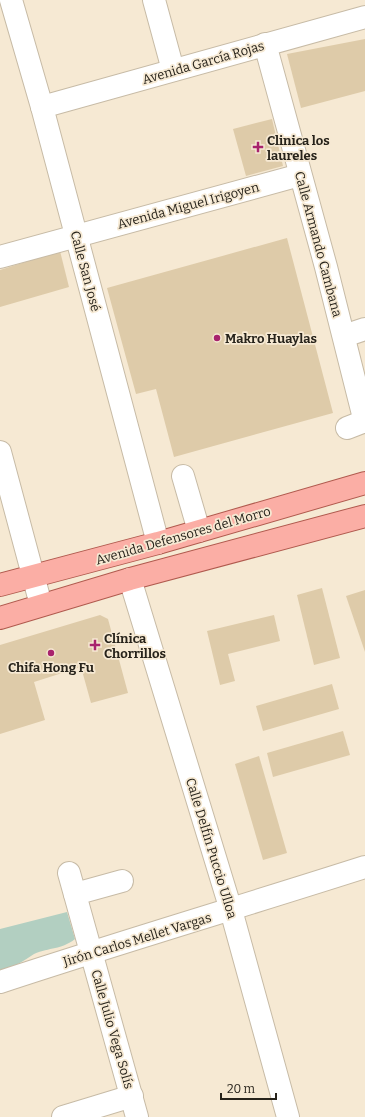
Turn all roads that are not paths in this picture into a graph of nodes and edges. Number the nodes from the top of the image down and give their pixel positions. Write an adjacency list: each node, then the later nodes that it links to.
1 (11, 0): 6 (street, Calle San José)
2 (154, 0): 5 (street)
3 (365, 16): 4 (street, Avenida García Rojas)
4 (265, 44): 5 (street, Avenida García Rojas); 7 (street, Calle Armando Cambana)
5 (173, 70): 6 (street, Avenida García Rojas)
6 (42, 107): 8 (street, Calle San José)
7 (300, 175): 8 (street, Avenida Miguel Irigoyen); 11 (street, Calle Armando Cambana)
8 (76, 236): 9 (street, Avenida Miguel Irigoyen); 18 (street, Calle San José)
9 (0, 257)
10 (365, 330): 11 (street)
11 (344, 336): 12 (street, Calle Armando Cambana)
12 (359, 424)
13 (0, 452): 19 (street)
14 (184, 476): 17 (street)
15 (365, 483): 17 (main road, Avenida Defensores del Morro)
16 (365, 516): 20 (main road)
17 (199, 531): 18 (main road, Avenida Defensores del Morro)
18 (158, 543): 19 (main road, Avenida Defensores del Morro)
19 (33, 576): 21 (main road, Avenida Defensores del Morro); 22 (street)
20 (130, 579): 22 (main road); 28 (street, Calle Delfín Puccio Ulloa)
21 (0, 585)
22 (41, 606): 23 (main road)
23 (0, 618)
24 (365, 867): 28 (street, Jirón Carlos Mellet Vargas)
25 (69, 873): 27 (street, Calle Julio Vega Solís)
26 (122, 881): 27 (street)
27 (75, 894): 29 (street, Calle Julio Vega Solís)
28 (231, 910): 29 (street, Jirón Carlos Mellet Vargas); 33 (street, Calle Delfín Puccio Ulloa)
29 (92, 952): 30 (street, Jirón Carlos Mellet Vargas); 31 (street, Calle Julio Vega Solís)
30 (0, 982)
31 (135, 1107): 32 (street)
32 (63, 1117)
33 (288, 1117)

